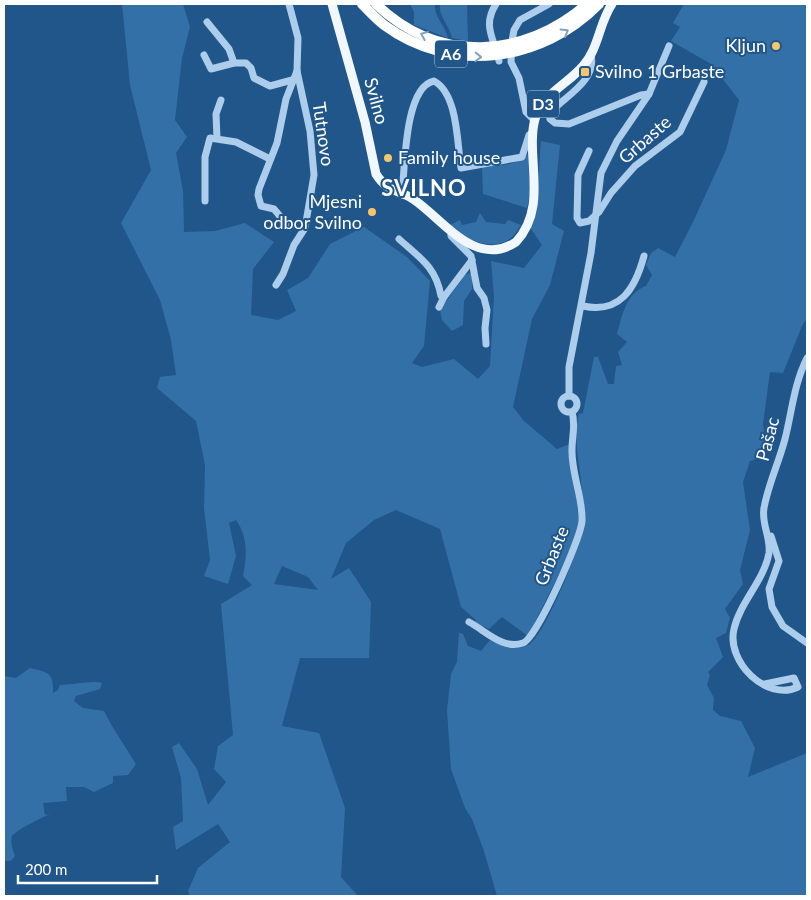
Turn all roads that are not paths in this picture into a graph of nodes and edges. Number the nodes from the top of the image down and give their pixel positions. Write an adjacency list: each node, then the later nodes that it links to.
1 (288, 4): 18 (street, Tutnovo)
2 (332, 4): 28 (main road, Svilno / D3)
3 (362, 4): 10 (highway, A6)
4 (376, 4): 10 (highway, A6)
5 (496, 4): 16 (street)
6 (549, 4): 23 (street)
7 (587, 4): 12 (highway, A6)
8 (599, 4): 12 (highway, A6, one-way to 8)
9 (612, 4): 15 (main road, Svilno / D3)
10 (387, 21): 12 (highway, A6)
11 (207, 22): 17 (street)
12 (524, 46)
13 (669, 46): 21 (street, Grbaste)
14 (204, 55): 17 (street)
15 (591, 56): 21 (street, Grbaste); 23 (main road, Svilno / D3)
16 (499, 61)
17 (234, 63): 19 (street)
18 (297, 71): 19 (street, Tutnovo); 36 (street, Tutnovo)
19 (292, 80): 27 (street, Tutnovo)
20 (704, 82): 30 (street, Grbaste)
21 (649, 94): 30 (street, Grbaste)
22 (221, 100): 25 (street)
23 (534, 120): 24 (main road, Svilno / D3)
24 (533, 132): 28 (street, Svilno); 32 (main road, Svilno / D3)
25 (217, 138): 27 (street); 29 (street)
26 (589, 151): 30 (street, Grbaste)
27 (270, 159): 31 (street, Tutnovo)
28 (402, 195): 32 (main road, Svilno / D3)
29 (204, 201)
30 (596, 214): 38 (street, Grbaste)
31 (288, 226)
32 (451, 232): 35 (street, Svilno)
33 (399, 239): 37 (street)
34 (644, 256): 38 (street)
35 (472, 260): 37 (street); 40 (street, Svilno)
36 (276, 285)
37 (444, 297): 39 (street)
38 (583, 306): 42 (street, Grbaste)
39 (439, 307)
40 (486, 344)
41 (807, 358): 44 (street, Pašac)
42 (569, 396): 43 (street, Grbaste); 43 (street, Grbaste)
43 (572, 412): 45 (street, Grbaste)
44 (767, 529): 46 (street, Pašac); 47 (street, Pašac)
45 (469, 622)
46 (807, 643)
47 (765, 684)

